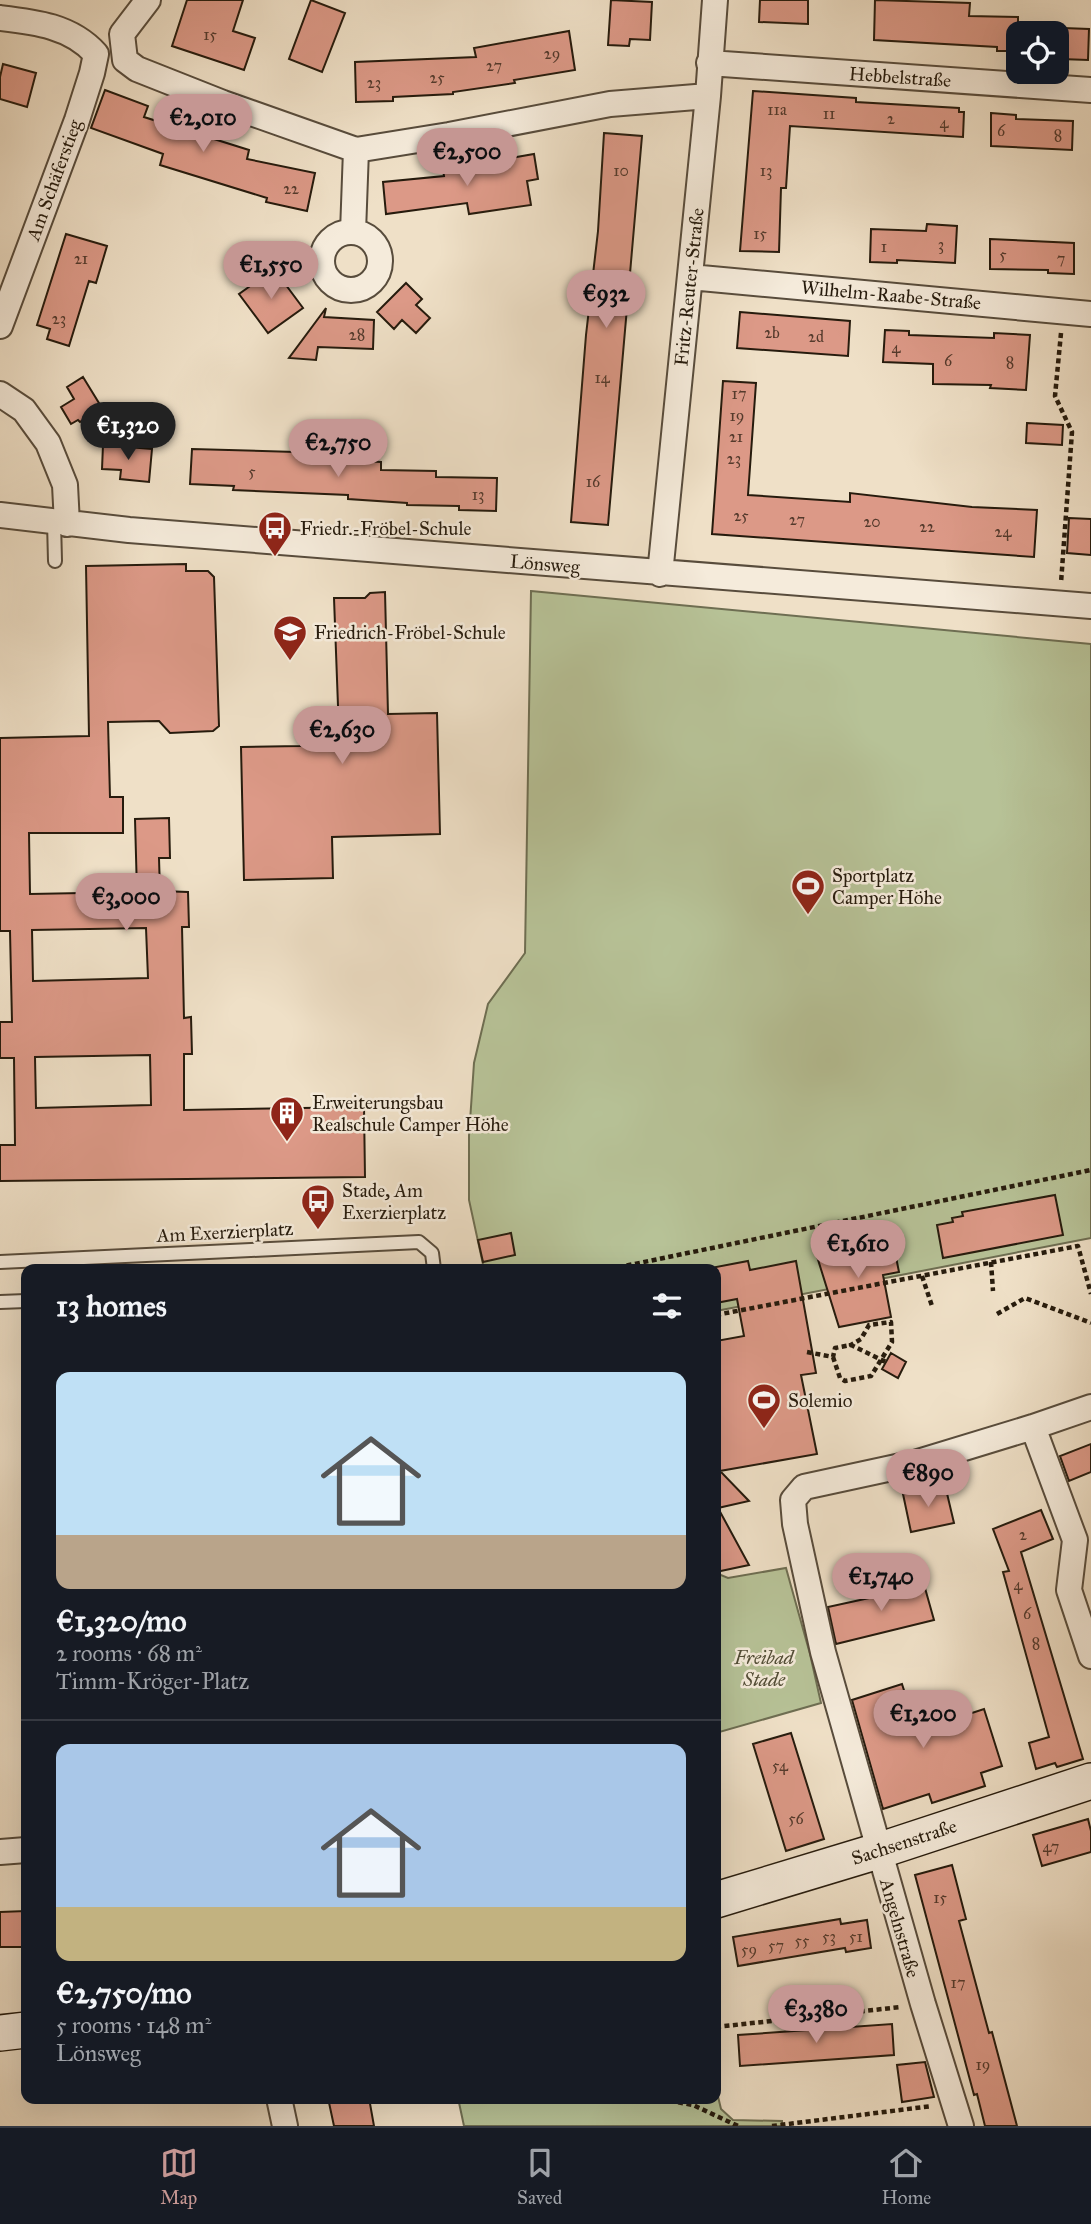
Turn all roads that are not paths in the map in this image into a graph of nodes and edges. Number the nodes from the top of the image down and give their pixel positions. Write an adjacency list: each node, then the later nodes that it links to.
1 (148, 0): 7 (street)
2 (715, 0): 4 (street, Fritz-Reuter-Straße)
3 (0, 18): 11 (street, Am Schäferstieg)
4 (709, 63): 5 (street, Hebbelstraße); 6 (street, Fritz-Reuter-Straße)
5 (1091, 90)
6 (708, 96): 7 (street); 9 (street, Fritz-Reuter-Straße)
7 (356, 150): 8 (street)
8 (353, 232)
9 (690, 277): 10 (street, Wilhelm-Raabe-Straße); 16 (street, Fritz-Reuter-Straße)
10 (1091, 314)
11 (0, 326)
12 (0, 394): 14 (street)
13 (0, 515): 14 (street, Lönsweg)
14 (61, 523): 15 (lane); 16 (street, Lönsweg)
15 (55, 561)
16 (660, 573): 17 (street, Lönsweg)
17 (1091, 606)
18 (0, 1262): 19 (lane, Am Exerzierplatz)
19 (433, 1264)
20 (21, 1301): 21 (lane)
21 (0, 1302)
22 (1091, 1407): 23 (street)
23 (1033, 1427): 24 (street); 27 (street, Angelnstraße)
24 (1091, 1656)
25 (1091, 1781): 27 (street, Sachsenstraße)
26 (21, 1850): 28 (street)
27 (878, 1851): 29 (street, Sachsenstraße); 33 (street, Angelnstraße)
28 (0, 1852)
29 (721, 1898)
30 (21, 2031): 31 (street)
31 (0, 2033)
32 (280, 2104): 34 (street)
33 (957, 2115)
34 (285, 2126)

